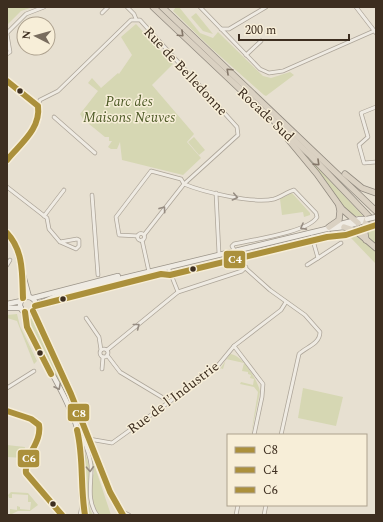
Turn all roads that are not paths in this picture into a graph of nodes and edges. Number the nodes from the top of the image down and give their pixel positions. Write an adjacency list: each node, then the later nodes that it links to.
1 (44, 7): 13 (street)
2 (108, 7): 9 (street)
3 (127, 7): 10 (street)
4 (153, 7): 21 (highway, Rocade Sud, one-way to 21)
5 (162, 7): 22 (highway, Rocade Sud, one-way to 5)
6 (200, 7): 11 (street)
7 (266, 7): 11 (street)
8 (356, 7): 12 (street)
9 (102, 13)
10 (136, 19): 18 (street, Rue de Belledonne); 26 (street, Rue de Belledonne)
11 (220, 29): 16 (street)
12 (375, 31): 16 (street)
13 (7, 34): 15 (street)
14 (262, 41): 16 (street)
15 (7, 54)
16 (246, 55)
17 (7, 81): 18 (main road)
18 (38, 106): 24 (main road)
19 (376, 107): 25 (street)
20 (54, 117): 23 (street)
21 (279, 126): 32 (highway); 39 (highway, Rocade Sud, one-way to 39)
22 (309, 145): 30 (highway); 33 (highway, Rocade Sud)
23 (95, 153)
24 (7, 160)
25 (376, 162)
26 (184, 184): 29 (street); 42 (street, one-way to 26); 43 (street)
27 (7, 187): 34 (street)
28 (64, 190): 34 (street)
29 (216, 193): 51 (street, one-way to 51); 52 (street)
30 (376, 193)
31 (92, 195): 62 (street)
32 (338, 204): 37 (highway); 38 (highway)
33 (375, 209)
34 (44, 216): 48 (street)
35 (376, 217): 36 (main road, bridge)
36 (367, 219): 37 (main road); 47 (highway)
37 (356, 222): 38 (main road)
38 (342, 223): 40 (highway); 40 (main road); 47 (highway)
39 (376, 224)
40 (328, 228): 51 (main road)
41 (7, 233): 61 (main road)
42 (144, 235): 43 (street); 46 (street)
43 (138, 236): 46 (street)
44 (334, 236): 45 (street)
45 (312, 237): 53 (street); 55 (street)
46 (142, 240): 60 (street)
47 (366, 240): 50 (highway)
48 (60, 242): 48 (street)
49 (341, 243): 53 (street)
50 (376, 248)
51 (234, 250): 52 (main road); 55 (street)
52 (219, 254): 58 (main road)
53 (318, 258): 57 (street)
54 (10, 260): 56 (street)
55 (240, 262): 59 (street)
56 (7, 265)
57 (307, 265)
58 (167, 267): 60 (main road); 63 (street)
59 (246, 267): 63 (street); 66 (street)
60 (148, 271): 64 (main road); 68 (main road)
61 (23, 272): 64 (main road); 65 (main road)
62 (98, 274)
63 (178, 292): 76 (street, one-way to 63)
64 (31, 297): 65 (main road); 68 (main road)
65 (22, 300): 67 (main road); 70 (main road)
66 (286, 302): 74 (street, Rue de l'Industrie); 86 (street)
67 (7, 304)
68 (36, 305): 71 (main road)
69 (7, 308): 70 (main road)
70 (21, 308): 72 (main road)
71 (33, 311): 72 (main road); 87 (main road)
72 (25, 312): 84 (main road, one-way to 84)
73 (86, 318): 75 (street)
74 (234, 346): 82 (street, Rue de l'Industrie); 85 (street)
75 (101, 350): 76 (street); 78 (street)
76 (107, 350): 77 (street)
77 (107, 355): 78 (street); 82 (street)
78 (103, 357): 79 (street)
79 (102, 369)
80 (34, 371): 81 (street)
81 (7, 388)
82 (170, 402): 87 (street, Rue de l'Industrie)
83 (7, 411): 90 (street)
84 (74, 419): 88 (main road); 93 (street, one-way to 93)
85 (254, 434)
86 (281, 434)
87 (89, 438): 89 (main road)
88 (82, 506): 91 (street); 92 (main road)
89 (119, 510): 94 (main road); 95 (street)
90 (62, 515)
91 (80, 515)
92 (85, 515)
93 (97, 515)
94 (123, 515)
95 (129, 515)

